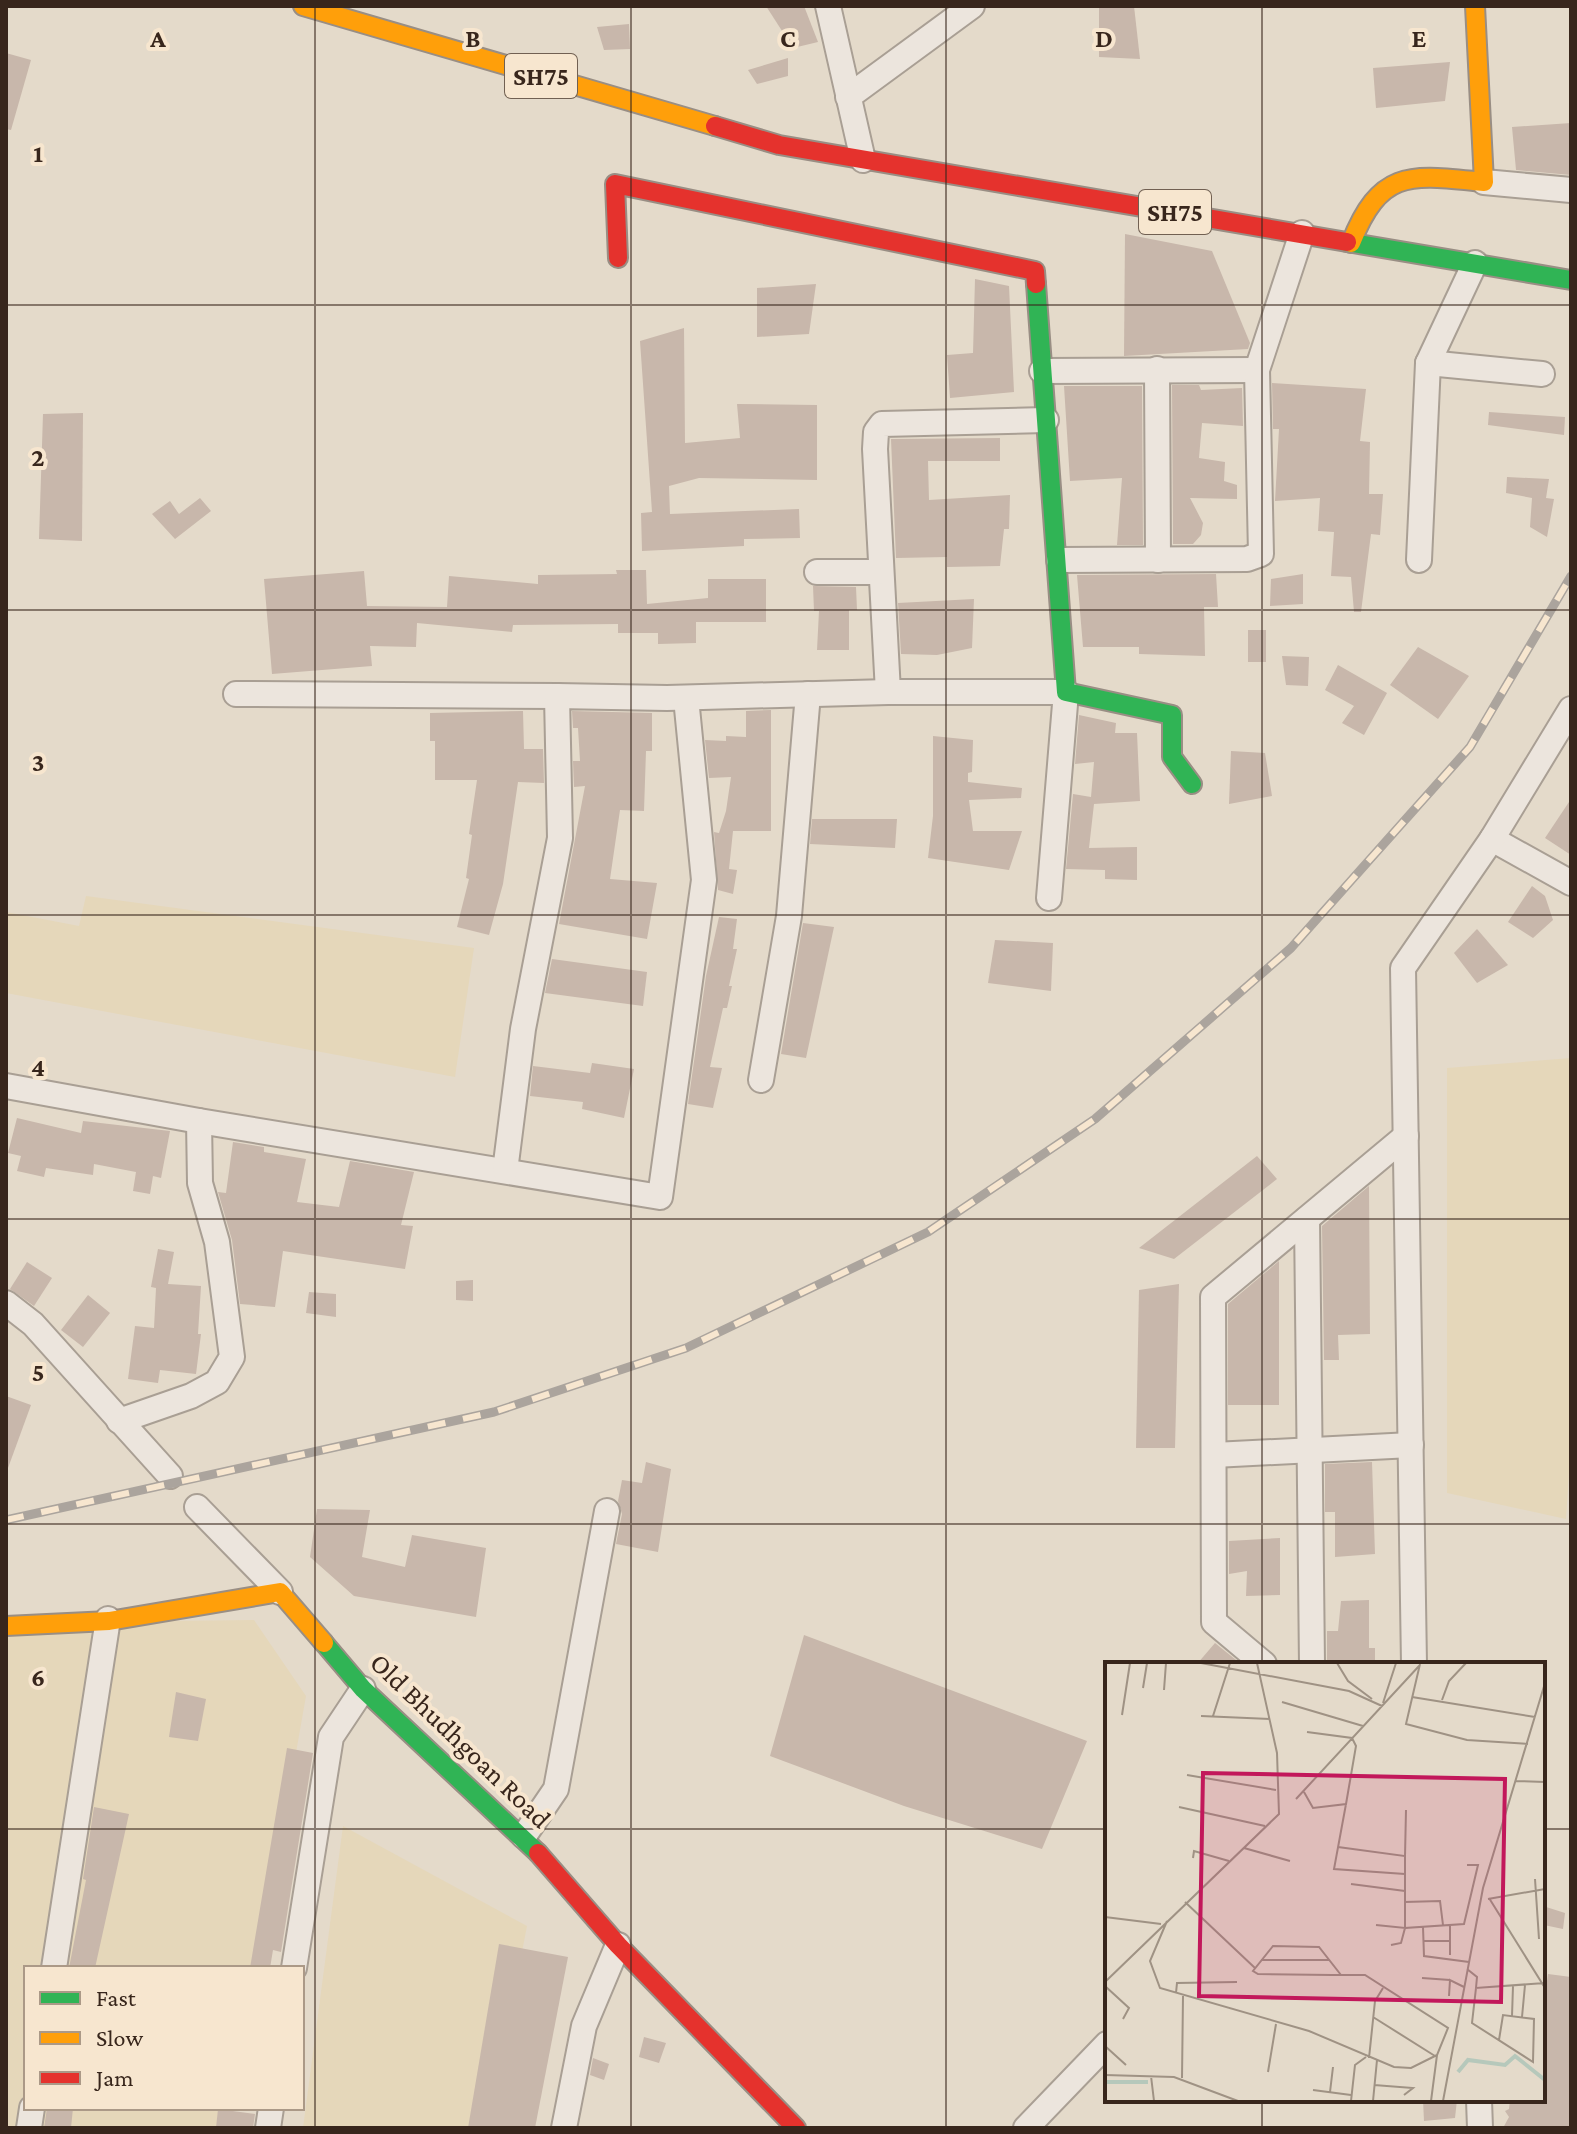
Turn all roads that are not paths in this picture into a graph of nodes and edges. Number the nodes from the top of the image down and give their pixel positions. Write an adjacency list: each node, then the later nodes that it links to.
1 (303, 6): 6 (street, SH75)
2 (828, 6): 5 (street)
3 (972, 6): 5 (street)
4 (1475, 6): 7 (street)
5 (848, 97): 6 (street)
6 (863, 160): 9 (street, SH75)
7 (1484, 182): 8 (street); 10 (street)
8 (1571, 190)
9 (1302, 233): 10 (street, SH75); 16 (street)
10 (1351, 243): 12 (street, SH75)
11 (618, 258): 17 (street)
12 (1475, 263): 13 (street, SH75); 14 (street)
13 (1571, 280)
14 (1428, 363): 18 (street); 22 (street)
15 (1157, 369): 16 (street); 17 (street); 21 (street)
16 (1257, 370): 21 (street)
17 (1042, 371): 19 (street)
18 (1542, 374)
19 (1046, 420): 20 (street); 24 (street)
20 (1059, 560): 21 (street); 26 (street)
21 (1158, 560)
22 (1419, 560)
23 (817, 572): 24 (street)
24 (880, 572): 25 (street)
25 (888, 692): 26 (street); 28 (street)
26 (1066, 692): 32 (street); 35 (street)
27 (236, 694): 29 (street)
28 (808, 694): 30 (street); 36 (street)
29 (557, 696): 30 (street); 40 (street)
30 (686, 698): 40 (street)
31 (1571, 709): 33 (street)
32 (1192, 784)
33 (1492, 839): 34 (street); 39 (street)
34 (1571, 883)
35 (1049, 898)
36 (761, 1080)
37 (6, 1086): 38 (street)
38 (199, 1121): 40 (street); 43 (street)
39 (1406, 1136): 41 (street); 44 (street)
40 (505, 1171)
41 (1307, 1219): 45 (street); 46 (street)
42 (6, 1303): 43 (street)
43 (119, 1421): 47 (street)
44 (1411, 1445): 45 (street); 55 (street)
45 (1310, 1450): 46 (street); 54 (street)
46 (1214, 1455): 53 (street)
47 (170, 1476)
48 (197, 1507): 50 (street)
49 (607, 1511): 57 (street)
50 (280, 1592): 51 (street); 56 (street, Old Bhudhgoan Road)
51 (108, 1619): 52 (street); 59 (street)
52 (6, 1626)
53 (1262, 1662)
54 (1312, 1662)
55 (1414, 1662)
56 (363, 1689): 57 (street, Old Bhudhgoan Road); 60 (street)
57 (524, 1836): 58 (street, Old Bhudhgoan Road)
58 (618, 1945): 63 (street); 64 (street, Old Bhudhgoan Road)
59 (54, 1966)
60 (294, 1966)
61 (1105, 2046): 65 (street)
62 (1479, 2102): 66 (street)
63 (564, 2128)
64 (796, 2128)
65 (1026, 2128)
66 (1480, 2128)

